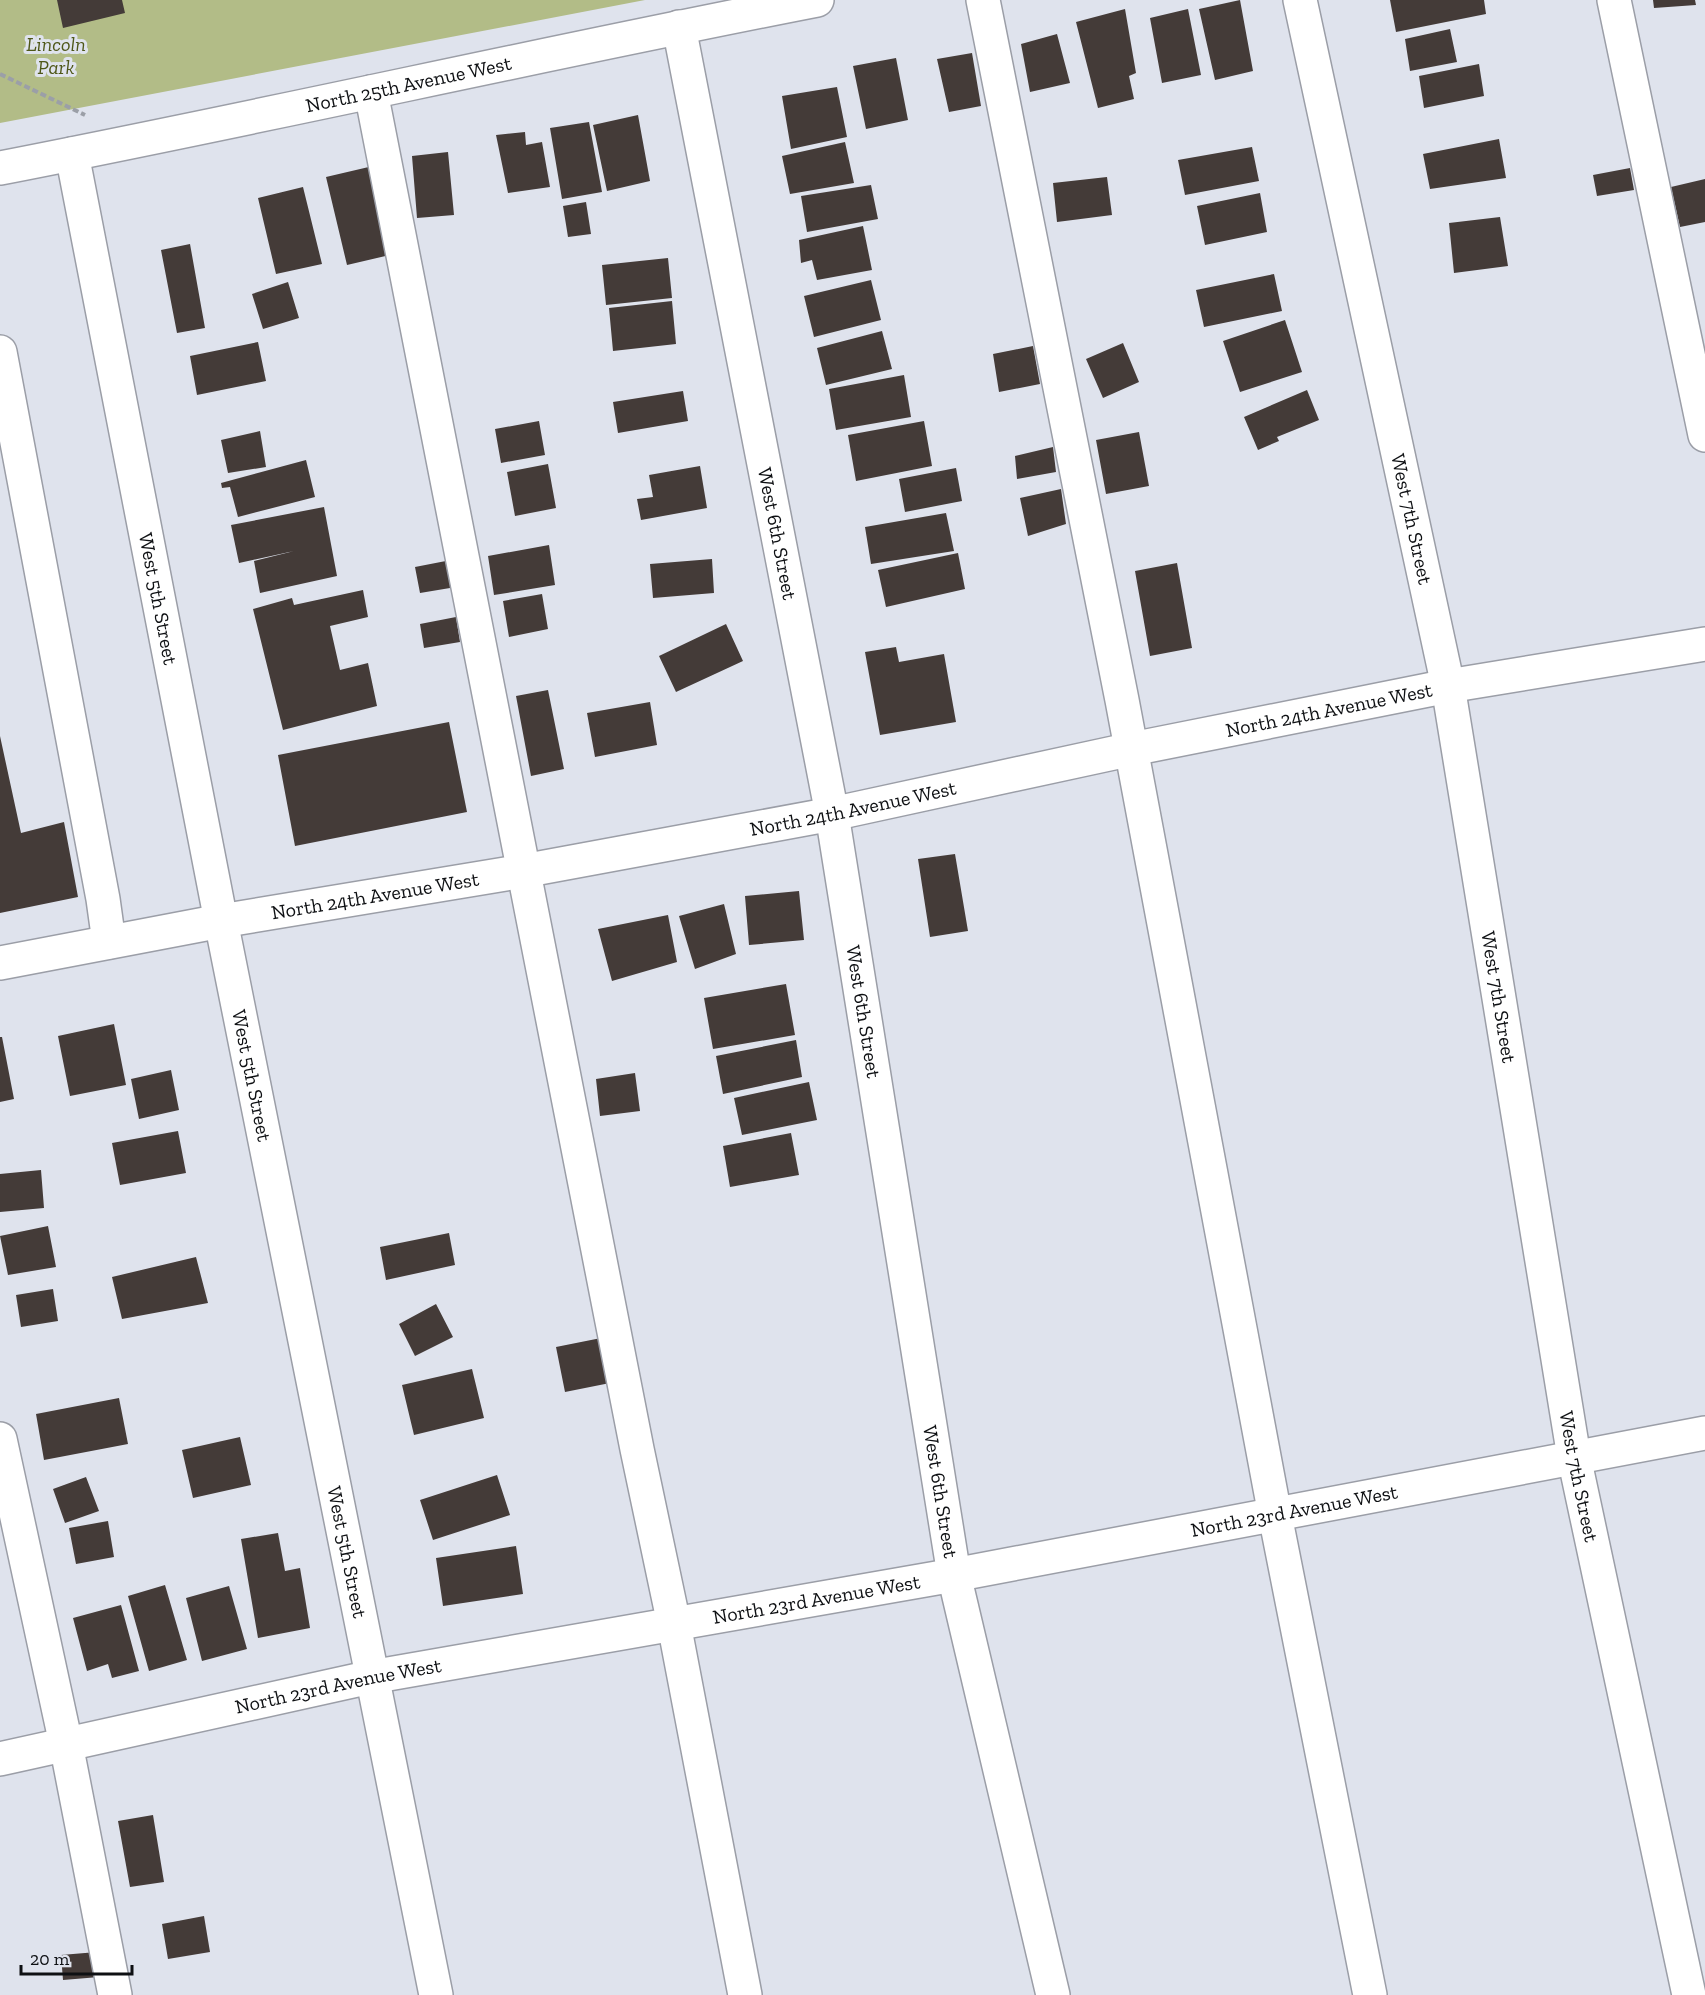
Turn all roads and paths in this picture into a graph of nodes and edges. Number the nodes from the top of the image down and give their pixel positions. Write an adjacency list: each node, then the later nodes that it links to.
1 (816, 0): 5 (street, North 25th Avenue West)
2 (983, 0): 14 (street)
3 (1300, 0): 13 (street, West 7th Street)
4 (1614, 0): 11 (street)
5 (679, 27): 7 (street, North 25th Avenue West); 15 (street, West 6th Street)
6 (0, 74): 8 (path)
7 (371, 92): 8 (street, North 25th Avenue West); 16 (street)
8 (88, 151): 9 (street, North 25th Avenue West); 17 (street, West 5th Street)
9 (0, 168)
10 (0, 352): 18 (street)
11 (1705, 435)
12 (1705, 644): 13 (street, North 24th Avenue West)
13 (1448, 686): 14 (street, North 24th Avenue West); 22 (street, West 7th Street)
14 (1132, 749): 15 (street, North 24th Avenue West); 23 (street)
15 (832, 814): 16 (street, North 24th Avenue West); 24 (street, West 6th Street)
16 (523, 871): 17 (street, North 24th Avenue West); 25 (street)
17 (221, 921): 18 (street, North 24th Avenue West); 26 (street, West 5th Street)
18 (109, 942): 19 (street, North 24th Avenue West)
19 (0, 963)
20 (1705, 1433): 22 (street, North 23rd Avenue West)
21 (0, 1439): 27 (street)
22 (1574, 1457): 23 (street, North 23rd Avenue West); 34 (street, West 7th Street)
23 (1275, 1515): 24 (street, North 23rd Avenue West); 33 (street)
24 (954, 1575): 25 (street, North 23rd Avenue West); 32 (street, West 6th Street)
25 (674, 1624): 26 (street, North 23rd Avenue West); 31 (street)
26 (371, 1677): 27 (street, North 23rd Avenue West); 30 (street, West 5th Street)
27 (66, 1744): 28 (street, North 23rd Avenue West); 29 (street)
28 (0, 1759)
29 (115, 1995)
30 (436, 1995)
31 (745, 1995)
32 (1053, 1995)
33 (1370, 1995)
34 (1689, 1995)

